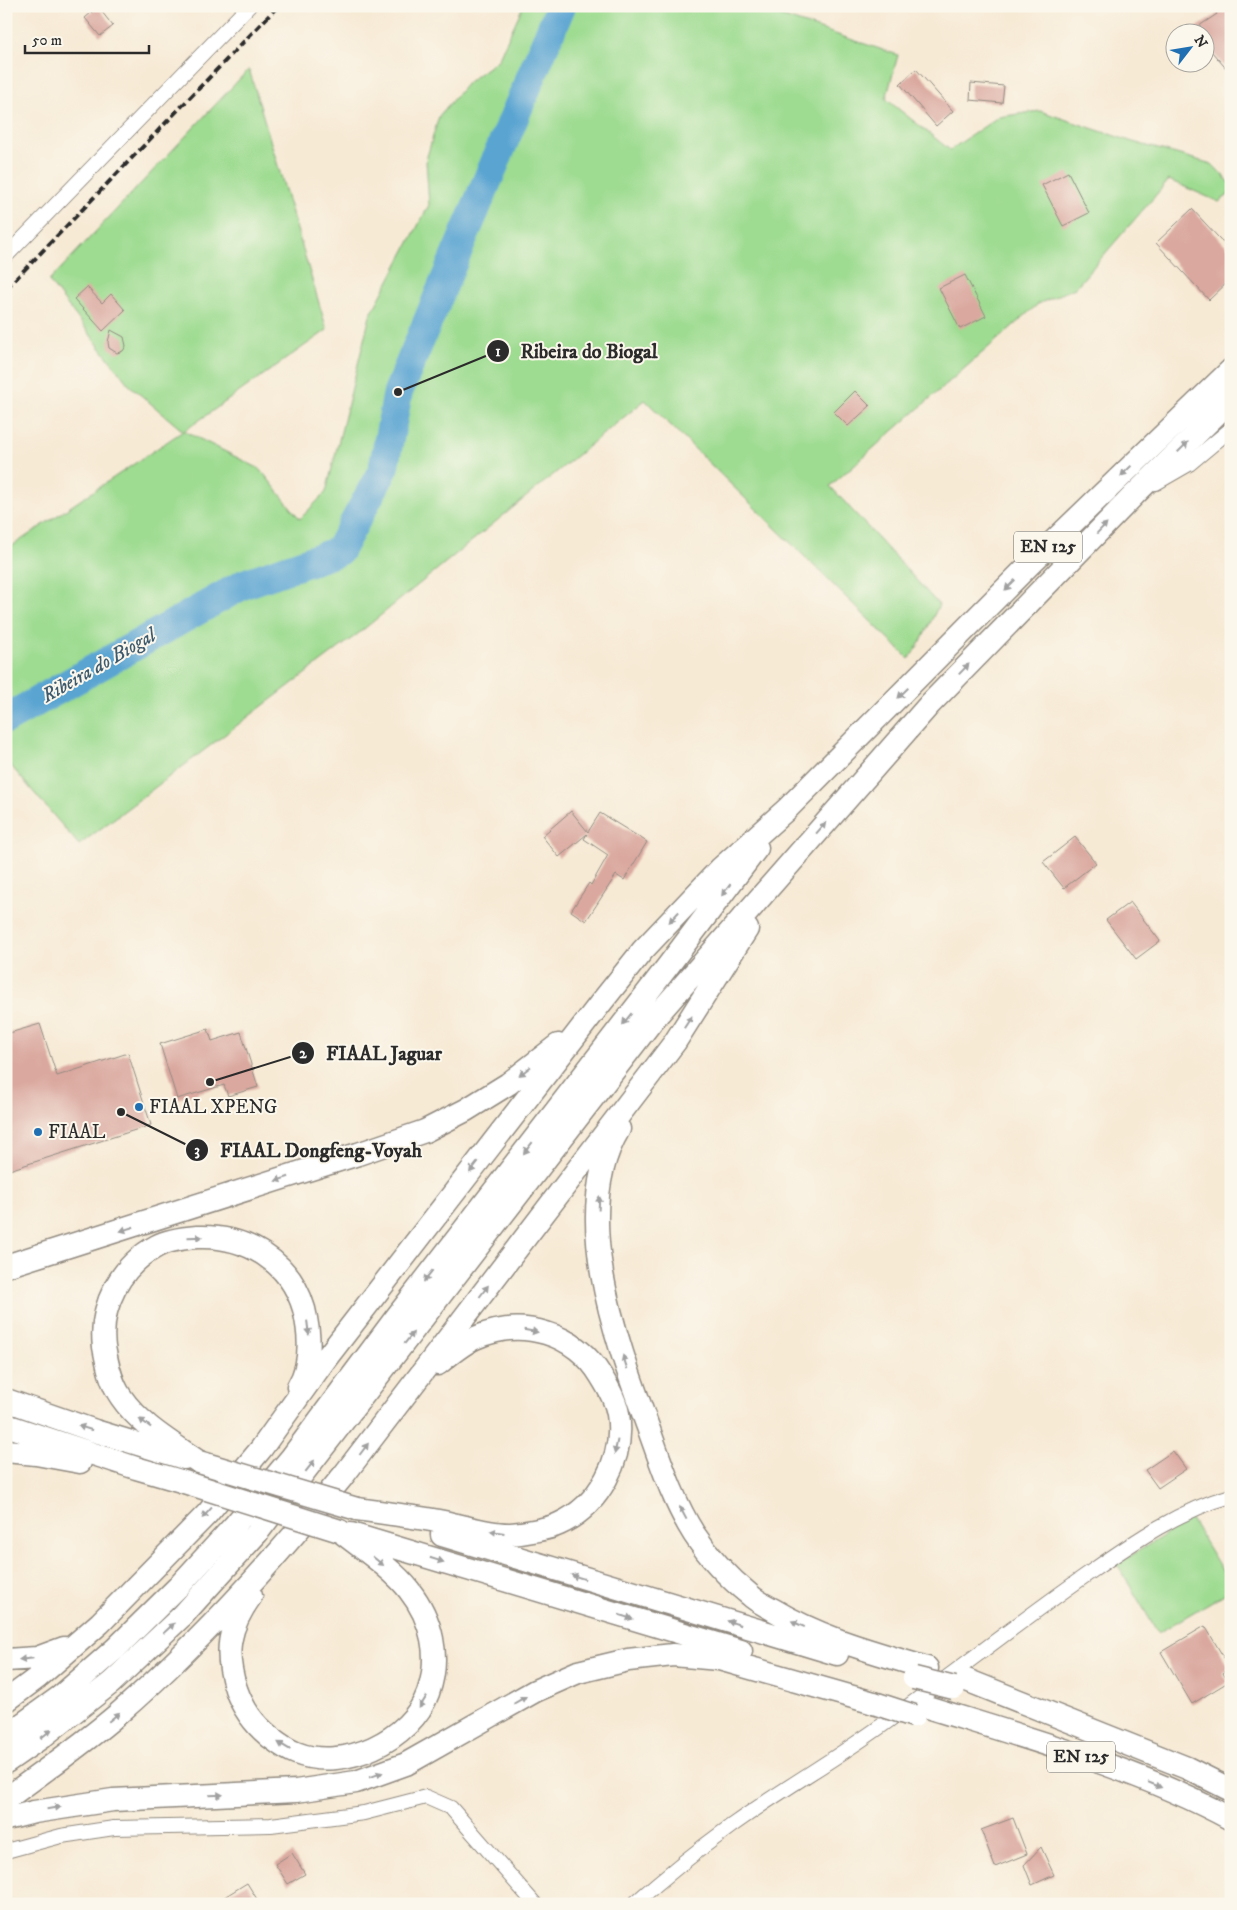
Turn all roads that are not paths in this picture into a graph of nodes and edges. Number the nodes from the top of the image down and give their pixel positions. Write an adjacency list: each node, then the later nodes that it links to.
1 (249, 6): 2 (street)
2 (6, 256)
3 (1231, 370): 7 (main road, EN 125, one-way to 7)
4 (1231, 400): 6 (main road, EN 125, one-way to 4)
5 (1231, 429): 6 (street)
6 (1135, 494): 8 (main road, EN 125, one-way to 6)
7 (786, 809): 9 (main road, one-way to 9); 28 (main road, one-way to 28)
8 (789, 864): 10 (main road, one-way to 8); 29 (main road, one-way to 8)
9 (600, 1004): 11 (main road, one-way to 11); 15 (main road, one-way to 15)
10 (675, 1042): 13 (main road, one-way to 10); 25 (main road, one-way to 10)
11 (6, 1266)
12 (6, 1400): 17 (main road, one-way to 12)
13 (402, 1400): 20 (main road, one-way to 20); 22 (main road, one-way to 13)
14 (6, 1425): 18 (main road)
15 (261, 1449): 17 (main road, one-way to 15); 23 (main road, one-way to 23)
16 (6, 1451): 18 (main road)
17 (199, 1462): 20 (main road, bridge)
18 (136, 1468): 21 (main road, bridge)
19 (1231, 1496): 36 (street)
20 (357, 1509): 25 (main road, one-way to 20)
21 (340, 1531): 22 (main road, one-way to 22); 26 (main road, one-way to 26)
22 (290, 1542): 31 (main road, one-way to 22)
23 (100, 1623): 24 (main road, one-way to 24); 27 (main road)
24 (6, 1660)
25 (920, 1673): 30 (main road, EN 125, bridge)
26 (882, 1700): 32 (main road, EN 125, one-way to 32, bridge); 33 (main road, one-way to 26)
27 (6, 1701)
28 (6, 1736)
29 (6, 1762)
30 (1231, 1790)
31 (6, 1799)
32 (1231, 1818)
33 (6, 1819)
34 (6, 1851): 35 (street)
35 (535, 1904)
36 (634, 1904)

